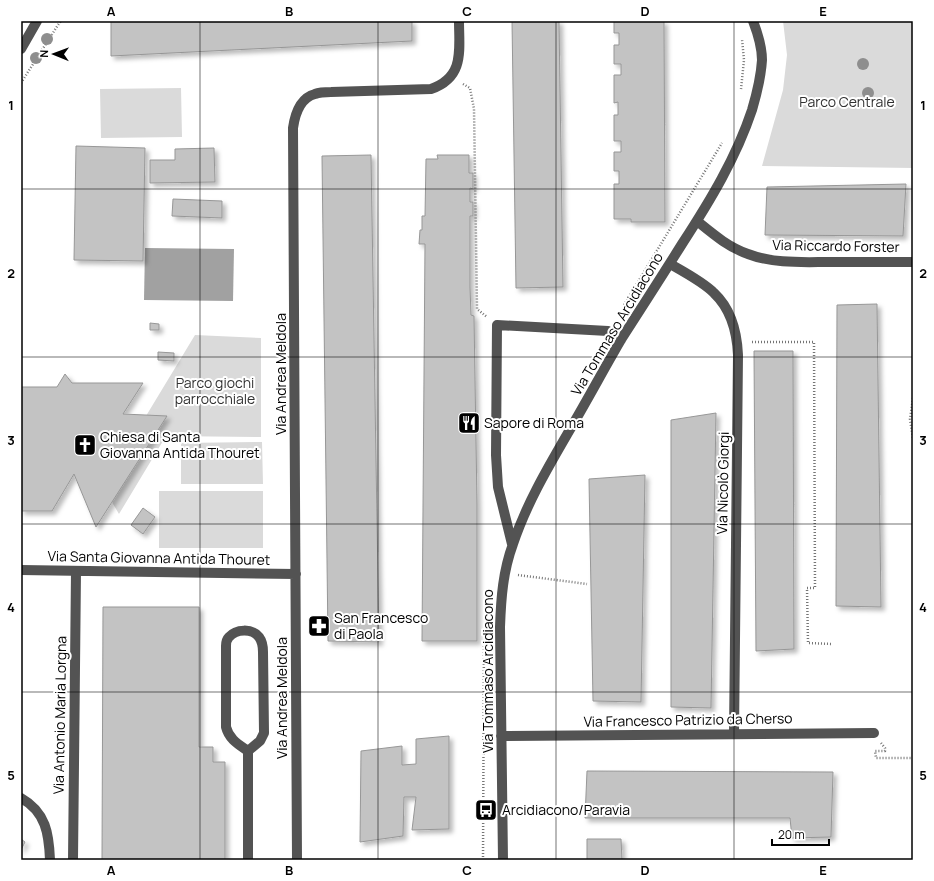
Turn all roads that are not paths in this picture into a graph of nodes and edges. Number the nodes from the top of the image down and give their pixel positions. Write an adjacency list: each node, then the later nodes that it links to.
1 (38, 21): 4 (street)
2 (459, 21): 12 (street, Via Andrea Meldola)
3 (753, 21): 5 (street, Via Tommaso Arcidiacono)
4 (21, 49)
5 (697, 221): 6 (street, Via Riccardo Forster); 7 (street, Via Tommaso Arcidiacono)
6 (913, 262)
7 (670, 264): 8 (street, Via Tommaso Arcidiacono); 14 (street, Via Nicolò Giorgi)
8 (621, 340): 9 (street, Via Tommaso Arcidiacono); 9 (street)
9 (512, 544): 15 (street, Via Tommaso Arcidiacono)
10 (21, 570): 11 (street, Via Santa Giovanna Antida Thouret)
11 (76, 571): 12 (street, Via Santa Giovanna Antida Thouret); 19 (street, Via Antonio Maria Lorgna)
12 (296, 574): 21 (street, Via Andrea Meldola)
13 (874, 733): 14 (street, Via Francesco Patrizio da Cherso)
14 (734, 734): 15 (street, Via Francesco Patrizio da Cherso)
15 (502, 736): 22 (street, Via Tommaso Arcidiacono)
16 (248, 751): 16 (street); 20 (street)
17 (21, 798): 18 (street)
18 (50, 860)
19 (73, 860)
20 (248, 860)
21 (298, 860)
22 (503, 860)

